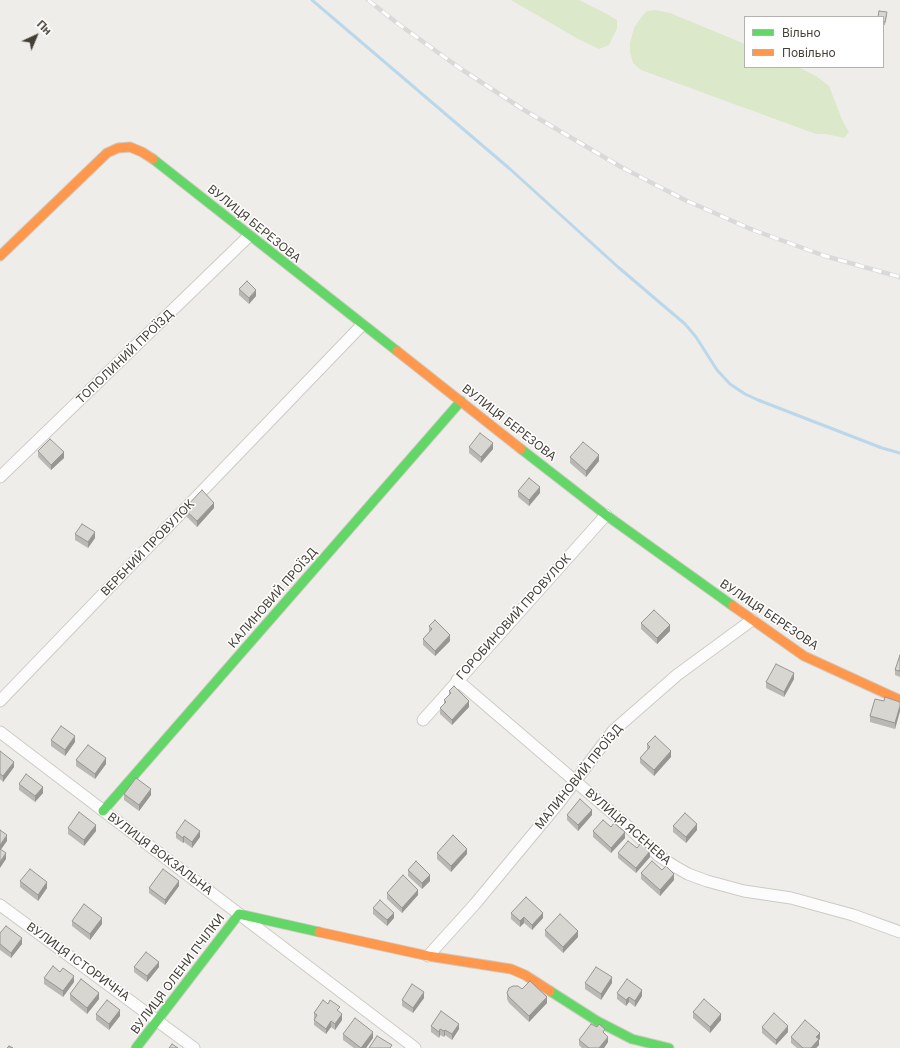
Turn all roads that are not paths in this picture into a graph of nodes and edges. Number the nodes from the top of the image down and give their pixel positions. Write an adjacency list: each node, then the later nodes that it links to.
1 (249, 236): 2 (street, ВУЛИЦЯ БЕРЕЗОВА); 3 (street, ВУЛИЦЯ БЕРЕЗОВА); 5 (street, ТОПОЛИНИЙ ПРОЇЗД)
2 (0, 256)
3 (362, 325): 4 (street, ВУЛИЦЯ БЕРЕЗОВА); 10 (street, ВЕРБНИЙ ПРОВУЛОК)
4 (461, 401): 6 (street, ВУЛИЦЯ БЕРЕЗОВА); 14 (street, КАЛИНОВИЙ ПРОЇЗД)
5 (0, 477)
6 (606, 515): 7 (street, ВУЛИЦЯ БЕРЕЗОВА); 8 (street, ГОРОБИНОВИЙ ПРОВУЛОК)
7 (752, 620): 9 (street, ВУЛИЦЯ БЕРЕЗОВА); 13 (street, МАЛИНОВИЙ ПРОЇЗД)
8 (457, 680): 11 (street, ГОРОБИНОВИЙ ПРОВУЛОК); 13 (street, ВУЛИЦЯ ЯСЕНЕВА)
9 (900, 700)
10 (0, 701)
11 (423, 720)
12 (0, 732): 14 (street, ВУЛИЦЯ ВОКЗАЛЬНА)
13 (575, 781): 17 (street, ВУЛИЦЯ ЯСЕНЕВА); 18 (street, МАЛИНОВИЙ ПРОЇЗД)
14 (103, 811): 16 (street, ВУЛИЦЯ ВОКЗАЛЬНА)
15 (0, 905): 19 (street, ВУЛИЦЯ ІСТОРИЧНА)
16 (239, 914): 18 (street); 19 (street, ВУЛИЦЯ ОЛЕНИ ПЧІЛКИ); 22 (street, ВУЛИЦЯ ВОКЗАЛЬНА)
17 (900, 932)
18 (428, 956): 23 (street)
19 (157, 1020): 20 (street, ВУЛИЦЯ ОЛЕНИ ПЧІЛКИ); 21 (street, ВУЛИЦЯ ІСТОРИЧНА)
20 (136, 1048)
21 (194, 1048)
22 (415, 1048)
23 (669, 1048)

